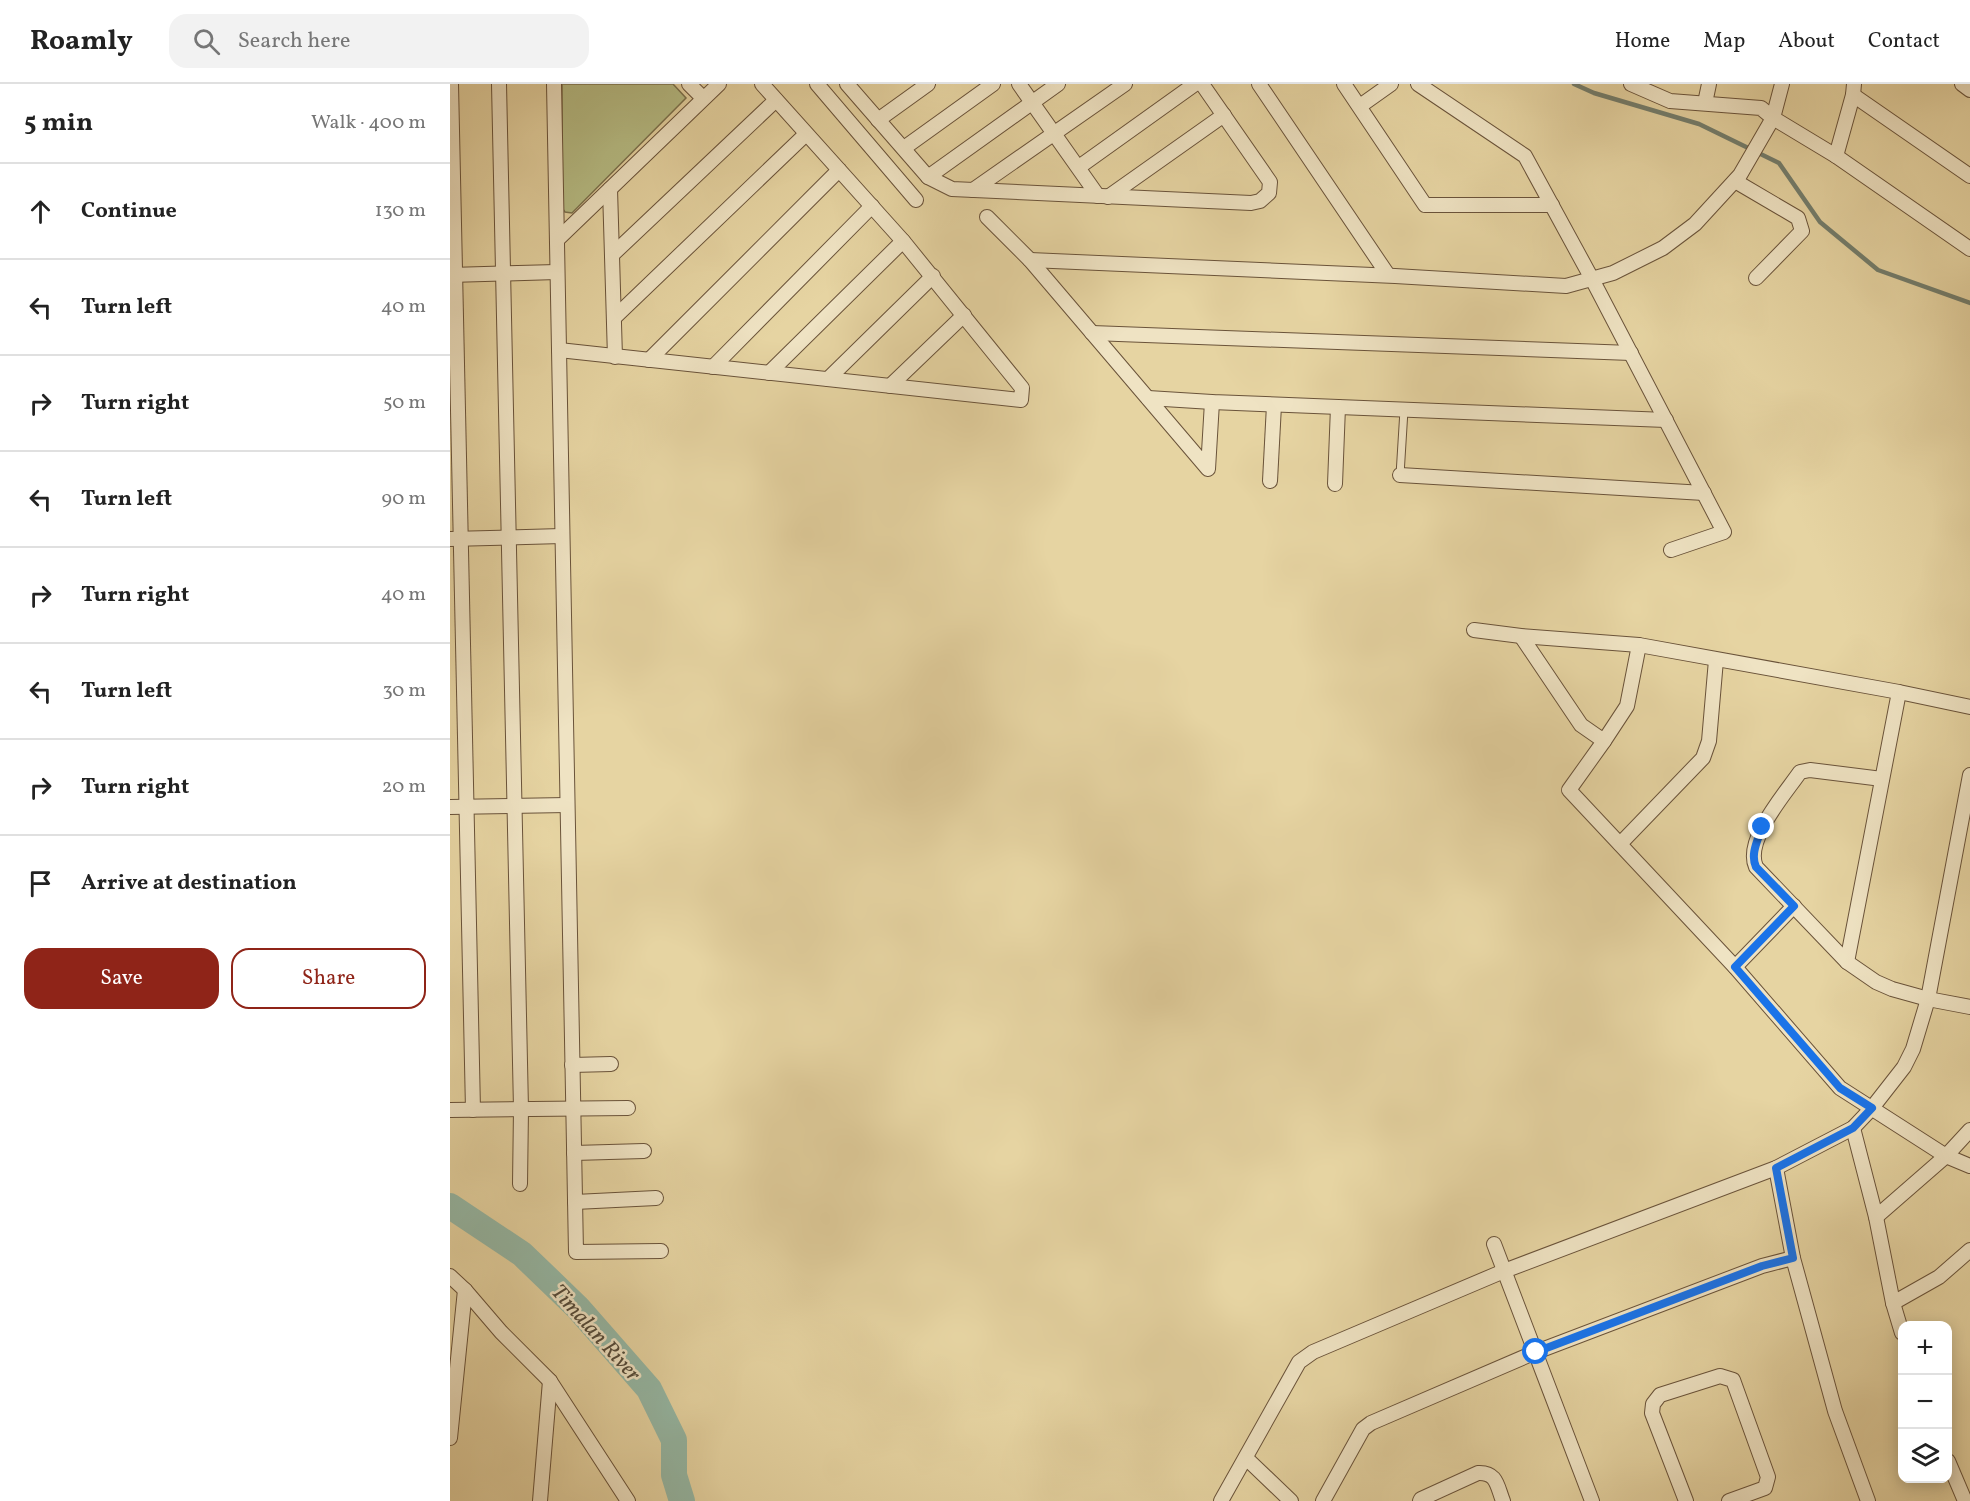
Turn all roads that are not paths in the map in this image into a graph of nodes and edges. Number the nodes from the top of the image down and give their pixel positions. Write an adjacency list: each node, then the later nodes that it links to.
1 (451, 84): 57 (street)
2 (499, 84): 56 (street)
3 (554, 84): 50 (street)
4 (689, 84): 26 (street)
5 (718, 84): 26 (street)
6 (762, 84): 27 (street)
7 (817, 84): 46 (street)
8 (928, 84): 33 (street)
9 (993, 84): 36 (street)
10 (1019, 84): 28 (street)
11 (1058, 84): 28 (street)
12 (1125, 84): 35 (street)
13 (1195, 84): 38 (street)
14 (1202, 84): 31 (street)
15 (1259, 84): 58 (street)
16 (1344, 84): 30 (street)
17 (1391, 84): 30 (street)
18 (1418, 84): 47 (street)
19 (1709, 84): 29 (street)
20 (1782, 84): 32 (street)
21 (1962, 84): 25 (street)
22 (852, 85): 33 (street)
23 (1634, 85): 29 (street)
24 (1854, 89): 37 (street); 40 (street)
25 (1970, 90)
26 (703, 98): 43 (street)
27 (776, 100): 34 (street); 53 (street)
28 (1032, 102): 35 (street); 41 (street)
29 (1705, 103): 32 (street)
30 (1360, 106): 47 (street)
31 (1224, 115): 45 (street); 45 (street)
32 (1773, 118): 37 (street); 42 (street)
33 (878, 120): 36 (street)
34 (806, 134): 39 (street); 63 (street)
35 (1055, 134): 38 (street); 44 (street)
36 (904, 148): 41 (street)
37 (1836, 156): 52 (street)
38 (1079, 167): 45 (street)
39 (839, 170): 48 (street); 68 (street)
40 (1970, 176)
41 (928, 177): 44 (street)
42 (1737, 178): 60 (street); 61 (street)
43 (610, 189): 50 (street); 53 (street)
44 (973, 190): 45 (street)
45 (1103, 196)
46 (916, 200)
47 (1552, 205): 61 (street)
48 (872, 206): 51 (street); 69 (street)
49 (987, 217): 54 (street)
50 (557, 240): 55 (street)
51 (903, 241): 59 (street); 70 (street)
52 (1970, 249)
53 (612, 255): 63 (street)
54 (1030, 260): 58 (street); 64 (street)
55 (557, 272): 56 (street); 65 (street)
56 (503, 274): 57 (street); 84 (street)
57 (453, 275): 85 (street)
58 (1388, 275): 61 (street)
59 (933, 276): 62 (street); 71 (street)
60 (1756, 278)
61 (1592, 279): 66 (street)
62 (964, 315): 72 (street); 72 (street)
63 (614, 318): 67 (street)
64 (1092, 333): 66 (street); 73 (street)
65 (559, 350): 67 (street); 83 (street)
66 (1631, 353): 78 (street)
67 (615, 357): 68 (street)
68 (649, 360): 69 (street)
69 (713, 367): 70 (street)
70 (769, 373): 71 (street)
71 (828, 379): 72 (street)
72 (890, 386)
73 (1148, 398): 74 (street); 74 (street)
74 (1212, 402): 75 (street)
75 (1274, 405): 76 (street); 80 (street)
76 (1338, 407): 77 (street); 81 (street)
77 (1404, 410): 78 (street); 79 (lane)
78 (1666, 420): 82 (street)
79 (1400, 475): 82 (street)
80 (1270, 481)
81 (1335, 484)
82 (1704, 493): 86 (street)
83 (562, 536): 84 (street); 96 (street)
84 (508, 537): 85 (street); 97 (street)
85 (455, 539): 99 (street)
86 (1671, 550)
87 (1474, 630): 88 (street)
88 (1521, 636): 89 (street); 93 (street)
89 (1639, 645): 90 (street); 93 (street)
90 (1716, 660): 91 (street); 100 (street)
91 (1899, 692): 92 (street); 95 (street)
92 (1970, 708)
93 (1604, 741): 100 (street)
94 (1970, 776): 104 (street)
95 (1882, 779): 101 (street); 102 (street)
96 (567, 805): 97 (street); 107 (street)
97 (514, 806): 99 (street); 111 (street)
98 (450, 807): 99 (street)
99 (466, 807): 113 (street)
100 (1620, 844): 103 (street)
101 (1794, 906): 102 (street); 103 (street)
102 (1847, 962): 104 (street)
103 (1735, 967): 110 (street)
104 (1929, 999): 105 (street); 110 (street)
105 (1970, 1007)
106 (611, 1064): 107 (street)
107 (572, 1065): 109 (street)
108 (628, 1107): 109 (street)
109 (573, 1108): 111 (street); 117 (street)
110 (1872, 1108): 114 (street); 118 (street)
111 (521, 1109): 113 (street); 121 (street)
112 (450, 1110): 113 (street)
113 (473, 1110)
114 (1853, 1128): 120 (street); 124 (street)
115 (1970, 1131): 118 (street)
116 (644, 1151): 117 (street)
117 (574, 1153): 123 (street)
118 (1946, 1156): 119 (street); 124 (street)
119 (1970, 1166)
120 (1776, 1168): 128 (street); 129 (street)
121 (520, 1184)
122 (656, 1198): 123 (street)
123 (575, 1202): 127 (street)
124 (1876, 1218): 132 (street)
125 (1494, 1244): 129 (street)
126 (1970, 1250): 132 (street)
127 (661, 1251)
128 (1793, 1258): 134 (street); 149 (street)
129 (1504, 1270): 134 (street); 137 (street)
130 (450, 1276): 131 (street)
131 (465, 1290): 135 (street); 136 (street)
132 (1893, 1304): 133 (street)
133 (1898, 1321)
134 (1536, 1352): 143 (street); 146 (street)
135 (550, 1381): 139 (street); 140 (street)
136 (450, 1438)
137 (1246, 1458): 141 (street); 142 (street)
138 (1952, 1472): 150 (street)
139 (540, 1501)
140 (628, 1501)
141 (1221, 1501)
142 (1291, 1501)
143 (1323, 1501)
144 (1420, 1501): 145 (street)
145 (1503, 1501)
146 (1592, 1501)
147 (1686, 1501): 148 (street)
148 (1731, 1501)
149 (1868, 1501)
150 (1965, 1501)

